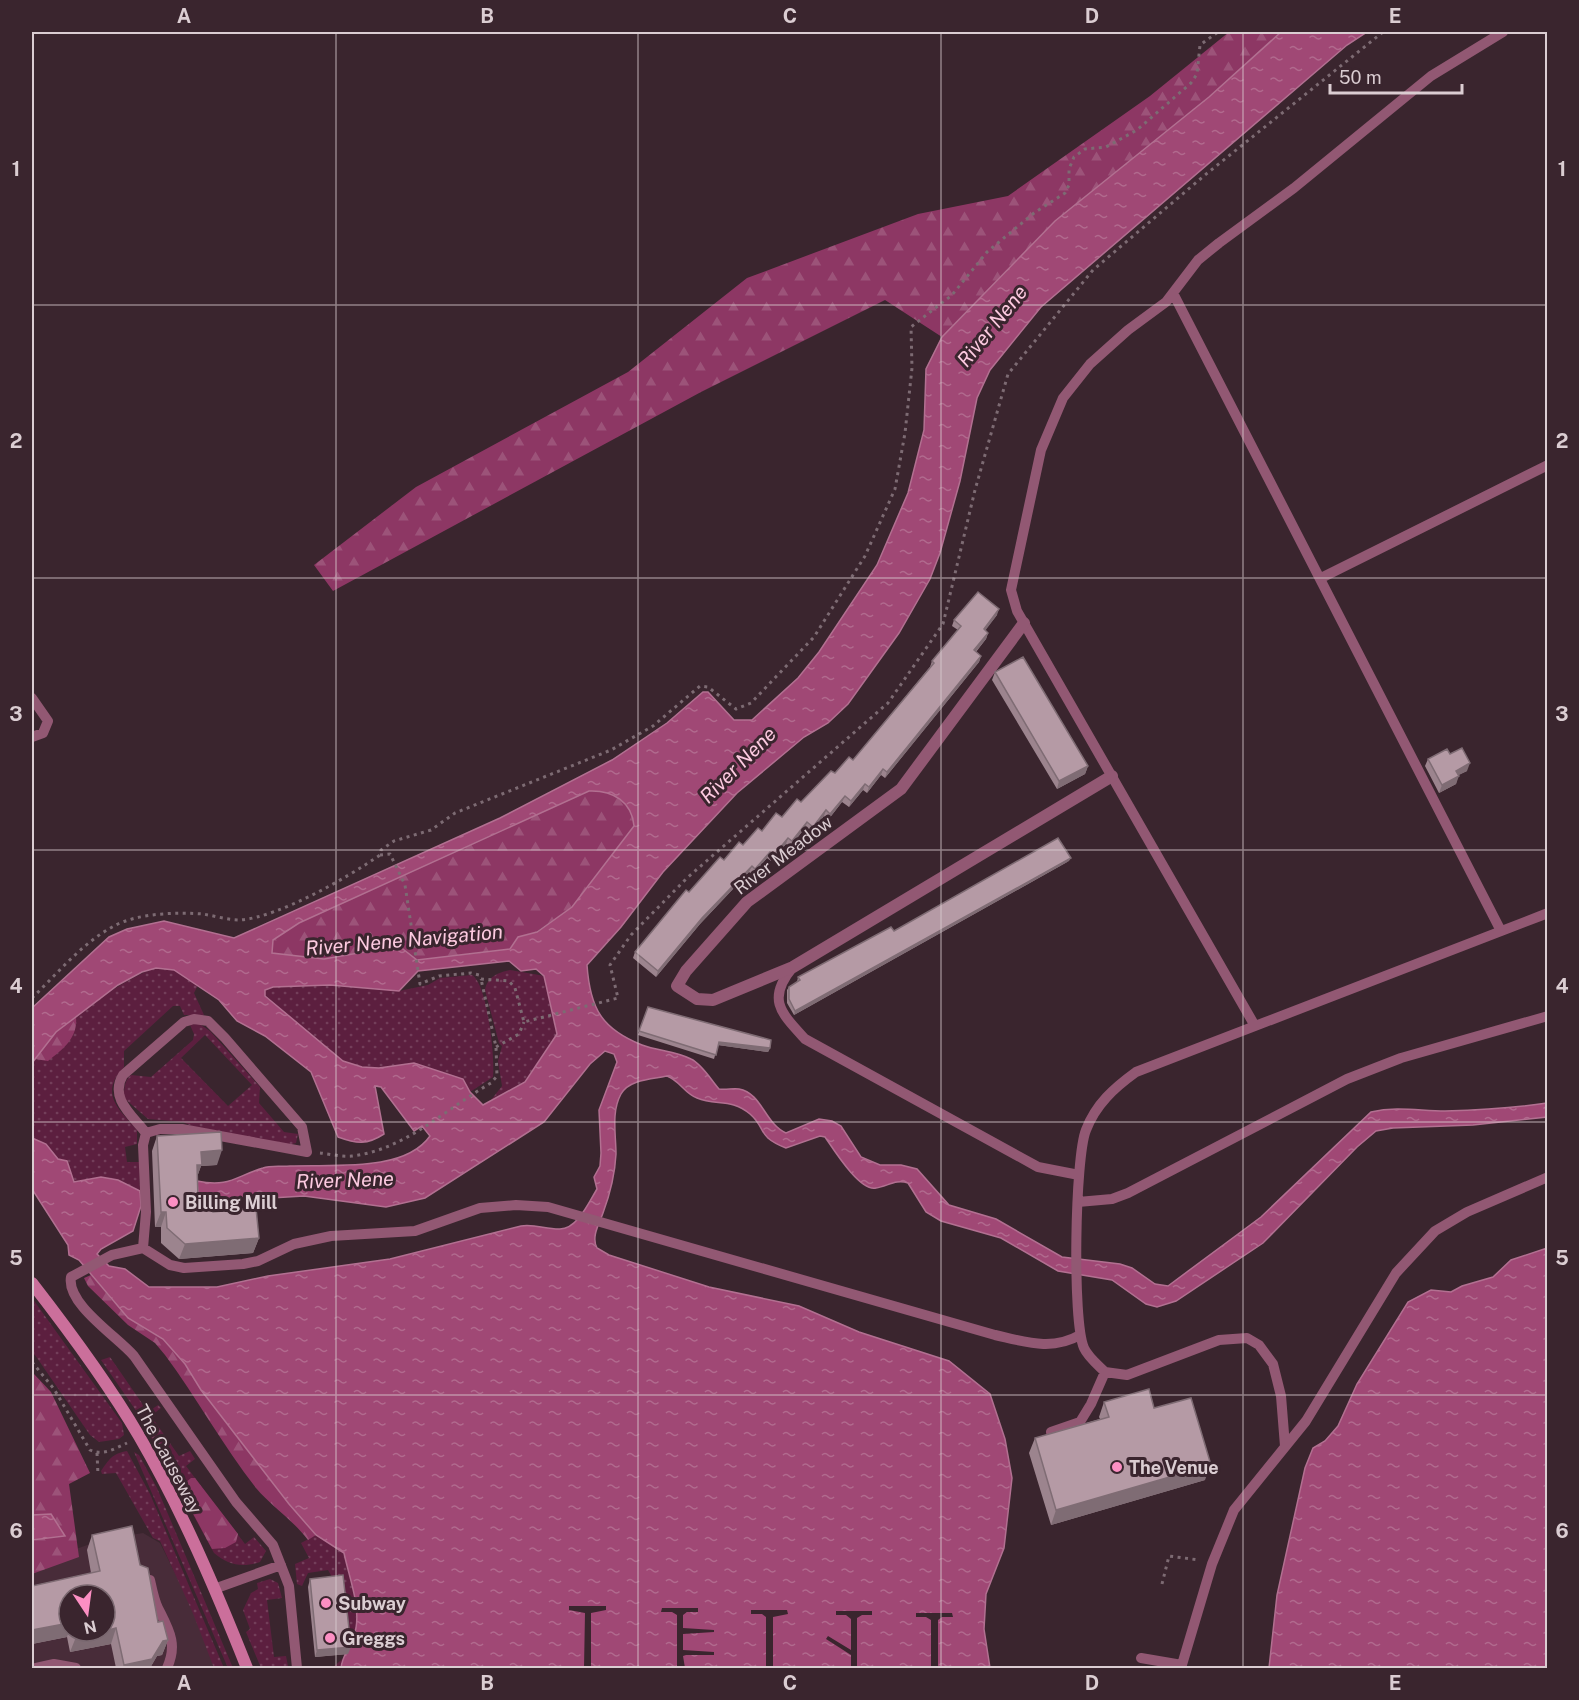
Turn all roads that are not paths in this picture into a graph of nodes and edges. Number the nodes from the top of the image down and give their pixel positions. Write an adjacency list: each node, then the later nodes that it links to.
1 (1503, 32): 2 (lane)
2 (1173, 293): 4 (lane); 5 (lane)
3 (1548, 465): 4 (lane)
4 (1321, 579): 10 (lane)
5 (1024, 623): 8 (lane); 11 (street, River Meadow)
6 (32, 698): 7 (lane)
7 (32, 737)
8 (1112, 776): 11 (street, River Meadow); 13 (lane)
9 (1548, 913): 10 (lane)
10 (1500, 931): 13 (lane)
11 (794, 967): 15 (lane)
12 (1548, 1016): 17 (lane)
13 (1255, 1026): 15 (lane)
14 (146, 1133): 14 (lane); 18 (lane)
15 (1079, 1175): 17 (lane)
16 (1548, 1177): 23 (lane)
17 (1078, 1202): 20 (lane)
18 (143, 1248): 20 (lane); 24 (lane)
19 (32, 1283): 26 (street, The Causeway)
20 (1080, 1335): 21 (lane)
21 (1105, 1372): 22 (lane); 23 (lane)
22 (1051, 1432)
23 (1285, 1446): 28 (lane)
24 (281, 1565): 26 (lane); 33 (lane)
25 (150, 1580): 31 (lane)
26 (214, 1589): 32 (street, The Causeway)
27 (1141, 1658): 28 (lane)
28 (1182, 1667)
29 (36, 1668): 30 (lane)
30 (76, 1668)
31 (167, 1668)
32 (247, 1668)
33 (297, 1668)

